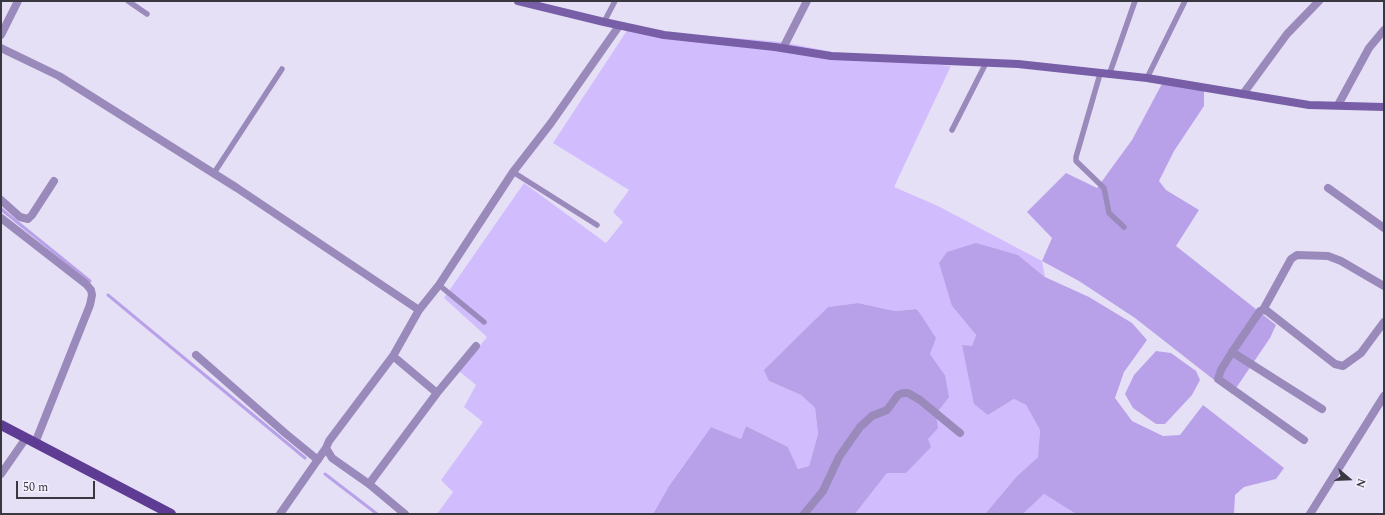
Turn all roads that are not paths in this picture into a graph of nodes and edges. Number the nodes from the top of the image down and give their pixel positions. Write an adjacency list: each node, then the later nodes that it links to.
1 (18, 1): 13 (street)
2 (128, 1): 9 (lane)
3 (518, 1): 10 (street)
4 (615, 1): 10 (lane)
5 (807, 1): 15 (street)
6 (1135, 1): 19 (lane)
7 (1185, 1): 20 (lane)
8 (1319, 1): 21 (street)
9 (147, 14)
10 (604, 22): 11 (street)
11 (619, 26): 15 (street); 25 (street)
12 (1384, 30): 22 (street)
13 (1, 35)
14 (1, 48): 26 (street)
15 (783, 48): 16 (street)
16 (986, 63): 18 (street); 24 (lane)
17 (282, 69): 26 (lane)
18 (1100, 74): 19 (street); 32 (lane)
19 (1109, 75): 20 (street)
20 (1147, 78): 21 (street)
21 (1243, 94): 22 (street)
22 (1338, 105): 23 (street)
23 (1384, 107)
24 (952, 130)
25 (513, 172): 31 (lane); 34 (street)
26 (214, 173): 36 (street)
27 (54, 181): 29 (street)
28 (1328, 188): 33 (street)
29 (1, 200)
30 (1, 218): 50 (street)
31 (597, 225)
32 (1124, 227)
33 (1384, 228)
34 (439, 285): 36 (street); 38 (lane)
35 (1384, 286): 37 (street)
36 (419, 310): 43 (street)
37 (1263, 310): 39 (street); 41 (street)
38 (484, 322)
39 (1384, 322)
40 (476, 346): 44 (street)
41 (1232, 352): 46 (street); 49 (street)
42 (196, 355): 52 (street)
43 (393, 356): 44 (street); 51 (street)
44 (437, 393): 54 (street)
45 (1382, 401): 59 (street)
46 (1322, 409)
47 (1, 425): 50 (main road)
48 (960, 433): 58 (street)
49 (1304, 440)
50 (30, 441): 53 (street); 55 (main road)
51 (326, 448): 52 (street); 54 (street)
52 (318, 460): 56 (street)
53 (1, 474)
54 (369, 484): 57 (street)
55 (171, 514)
56 (280, 514)
57 (405, 514)
58 (804, 514)
59 (1310, 514)

